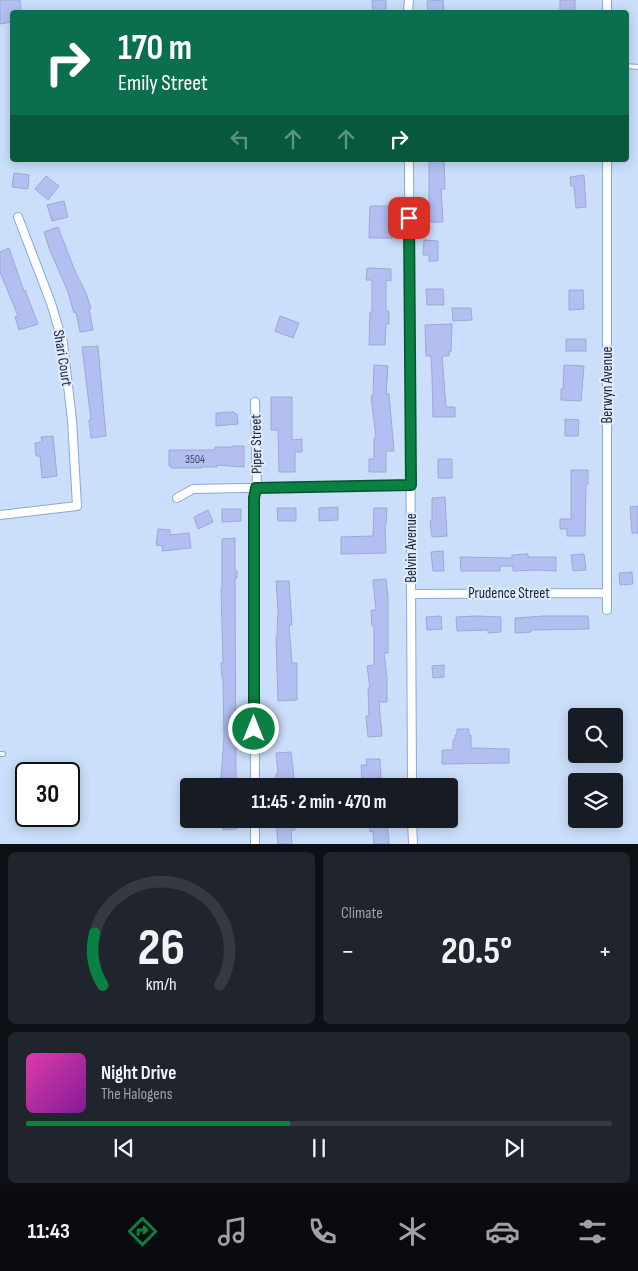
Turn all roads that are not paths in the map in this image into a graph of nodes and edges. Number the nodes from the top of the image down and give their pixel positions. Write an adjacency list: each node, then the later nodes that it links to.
1 (409, 162): 5 (street, Belvin Avenue)
2 (607, 162): 9 (street, Berwyn Avenue)
3 (18, 217): 8 (street, Shari Court)
4 (255, 402): 6 (street, Piper Street)
5 (411, 485): 6 (street); 10 (street, Belvin Avenue)
6 (256, 488): 7 (street); 12 (street, Piper Street)
7 (177, 498)
8 (0, 515)
9 (607, 593): 10 (street, Prudence Street); 11 (street, Berwyn Avenue)
10 (411, 594): 13 (street, Belvin Avenue)
11 (607, 610)
12 (255, 778)
13 (412, 778)
14 (255, 828): 16 (street)
15 (412, 828): 17 (street)
16 (255, 844)
17 (413, 844)

